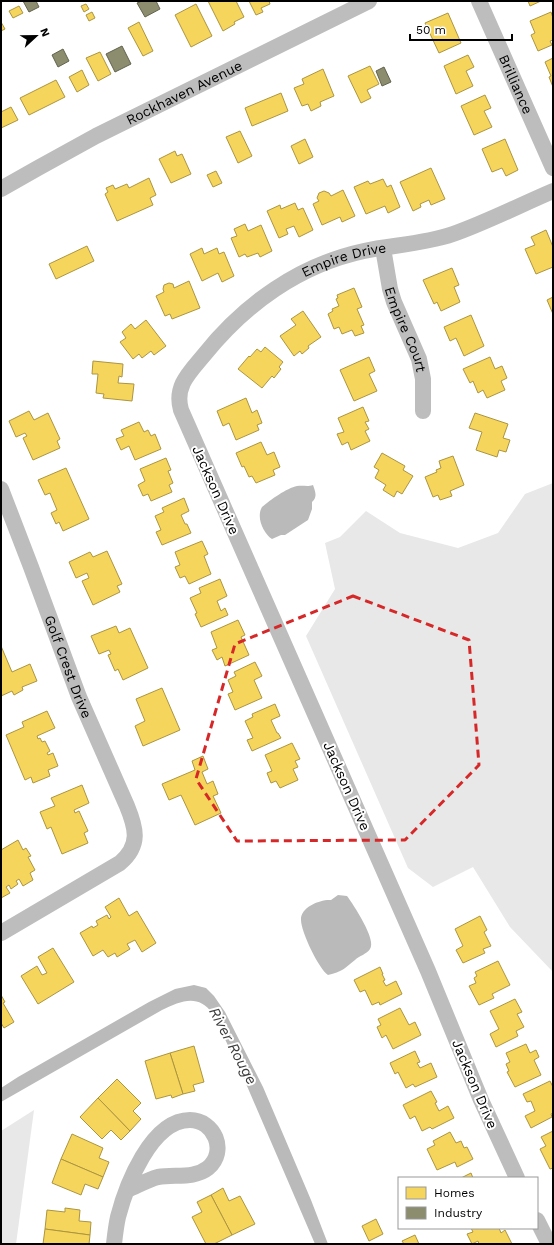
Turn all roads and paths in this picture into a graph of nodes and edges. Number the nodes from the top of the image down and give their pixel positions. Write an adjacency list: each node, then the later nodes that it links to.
1 (369, 1): 4 (street, Rockhaven Avenue)
2 (479, 1): 3 (street, Brilliance)
3 (553, 168)
4 (1, 189)
5 (553, 190): 6 (street, Empire Drive)
6 (383, 248): 7 (street, Empire Drive); 8 (street, Empire Court)
7 (178, 395): 12 (street, Jackson Drive)
8 (423, 412)
9 (1, 489): 10 (street, Golf Crest Drive)
10 (6, 515): 11 (street, Golf Crest Drive)
11 (1, 933)
12 (517, 1177)
13 (127, 1190): 13 (street); 15 (street)
14 (538, 1222): 16 (street)
15 (114, 1244)
16 (549, 1244)

